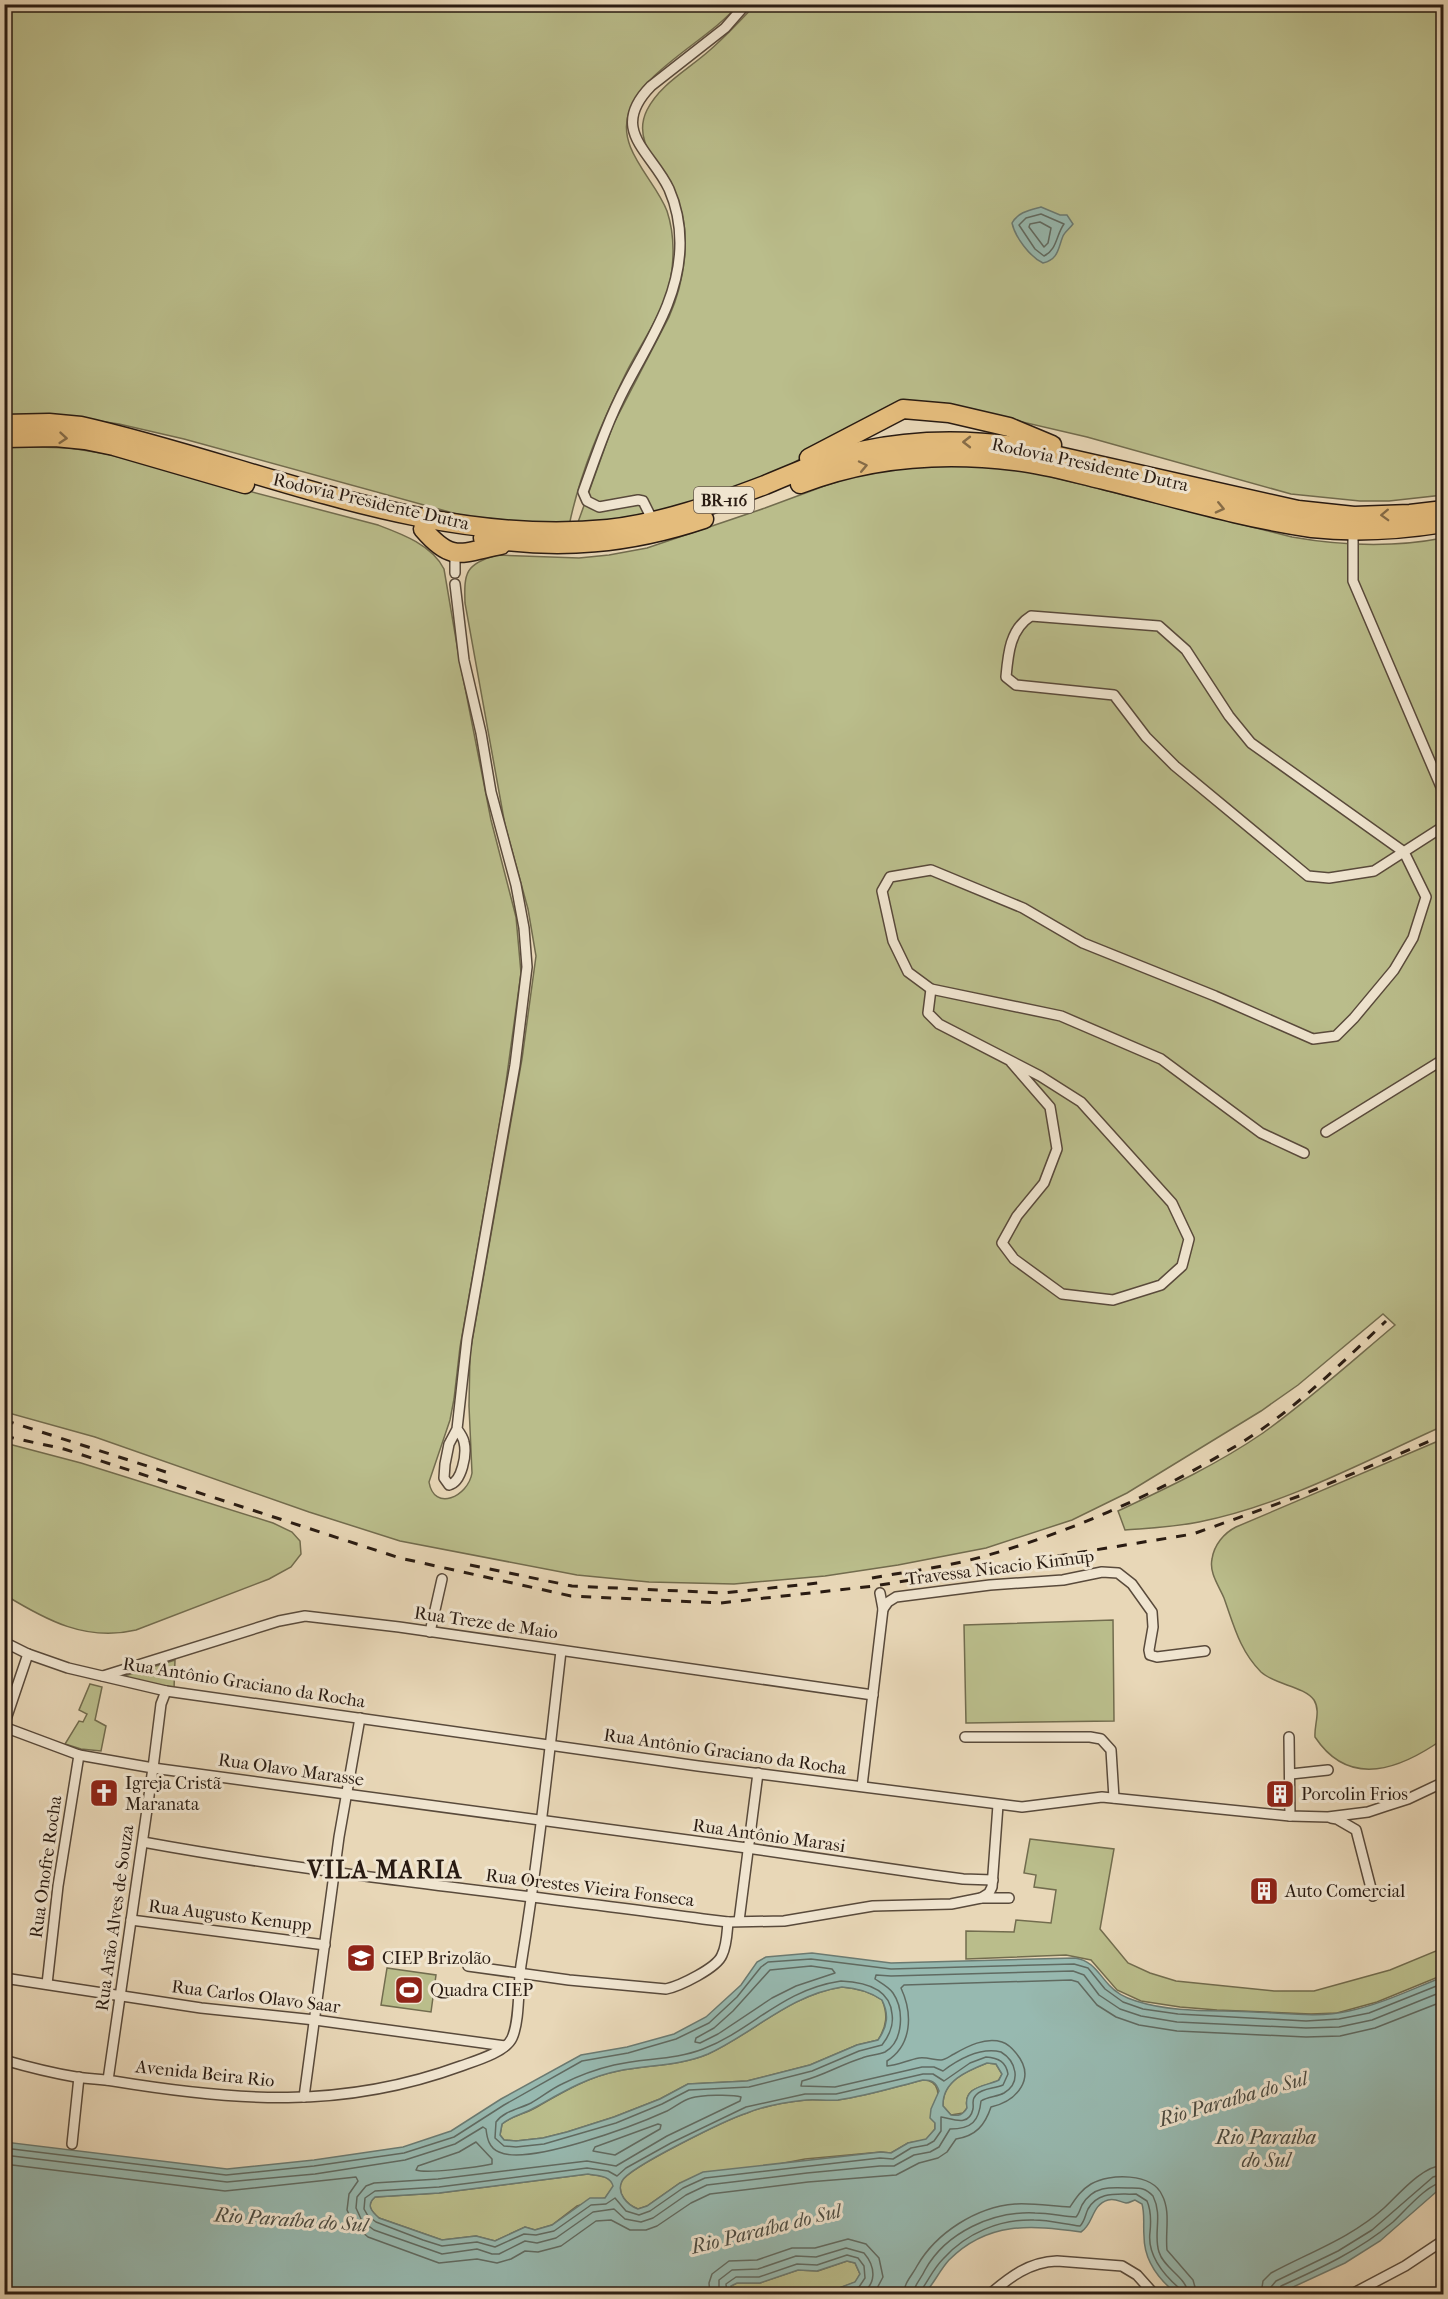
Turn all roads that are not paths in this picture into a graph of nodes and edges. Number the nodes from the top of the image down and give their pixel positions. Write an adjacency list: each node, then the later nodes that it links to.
1 (746, 4): 7 (street)
2 (4, 424): 7 (highway, Rodovia Presidente Dutra / BR-116)
3 (4, 438): 9 (highway, Rodovia Presidente Dutra / BR-116, one-way to 9)
4 (1092, 462): 5 (highway, Rodovia Presidente Dutra / BR-116, one-way to 5); 5 (highway); 6 (highway, Rodovia Presidente Dutra / BR-116, one-way to 4)
5 (764, 485): 7 (highway, Rodovia Presidente Dutra / BR-116)
6 (1443, 510)
7 (652, 521)
8 (1443, 523): 10 (highway, Rodovia Presidente Dutra / BR-116)
9 (423, 529): 11 (highway, Rodovia Presidente Dutra / BR-116); 12 (highway)
10 (1353, 530): 11 (highway, Rodovia Presidente Dutra / BR-116, one-way to 10); 15 (street)
11 (513, 543): 12 (highway)
12 (456, 554): 13 (street)
13 (455, 573)
14 (455, 584): 23 (street)
15 (1443, 794)
16 (1443, 826): 17 (street)
17 (1404, 852): 17 (street); 18 (street)
18 (931, 989): 20 (street); 22 (street)
19 (1443, 1059): 21 (street)
20 (1011, 1062): 20 (street)
21 (1326, 1132)
22 (1304, 1153)
23 (457, 1429): 23 (street)
24 (442, 1579): 27 (street)
25 (880, 1593): 26 (street)
26 (883, 1609): 30 (street, Travessa Nicacio Kinnup); 34 (street)
27 (430, 1632): 29 (street, Rua Treze de Maio); 32 (street, Rua Treze de Maio)
28 (4, 1642): 31 (street, Rua Antônio Graciano da Rocha)
29 (561, 1651): 34 (street, Rua Treze de Maio); 39 (street)
30 (1205, 1651)
31 (28, 1654): 32 (street, Rua Antônio Graciano da Rocha); 36 (street)
32 (101, 1677): 33 (street, Rua Antônio Graciano da Rocha)
33 (166, 1691): 35 (street, Rua Antônio Graciano da Rocha); 41 (street, Rua Arão Alves de Souza)
34 (873, 1695): 46 (street)
35 (360, 1718): 39 (street, Rua Antônio Graciano da Rocha); 47 (street)
36 (4, 1726): 40 (street, Rua Olavo Marasse)
37 (965, 1737): 48 (street)
38 (1289, 1737): 44 (street)
39 (550, 1744): 43 (street, Rua Antônio Graciano da Rocha); 52 (street)
40 (79, 1755): 41 (street, Rua Olavo Marasse); 68 (street, Rua Onofre Rocha)
41 (153, 1768): 47 (street, Rua Olavo Marasse); 53 (street, Rua Arão Alves de Souza)
42 (1328, 1770): 44 (street)
43 (758, 1773): 46 (street, Rua Antônio Graciano da Rocha); 54 (street)
44 (1291, 1774): 50 (street)
45 (1443, 1782): 51 (street, Rua Antônio Graciano da Rocha)
46 (862, 1786): 49 (street, Rua Antônio Graciano da Rocha)
47 (345, 1794): 52 (street, Rua Olavo Marasse); 55 (street)
48 (1113, 1798): 49 (street, Rua Antônio Graciano da Rocha); 50 (street, Rua Antônio Graciano da Rocha)
49 (998, 1804): 56 (street)
50 (1290, 1816): 51 (street, Rua Antônio Graciano da Rocha)
51 (1323, 1817): 58 (street)
52 (542, 1822): 54 (street, Rua Antônio Marasi); 57 (street)
53 (143, 1842): 55 (street, Rua Orestes Vieira Fonseca); 61 (street, Rua Arão Alves de Souza)
54 (747, 1848): 56 (street, Rua Antônio Marasi); 62 (street)
55 (334, 1872): 57 (street, Rua Orestes Vieira Fonseca); 64 (street)
56 (992, 1883): 59 (street)
57 (532, 1896): 63 (street, Rua Orestes Vieira Fonseca); 66 (street)
58 (1373, 1896)
59 (981, 1898): 60 (street, Rua Orestes Vieira Fonseca); 62 (street, Rua Orestes Vieira Fonseca)
60 (1009, 1898)
61 (131, 1920): 64 (street, Rua Augusto Kenupp); 69 (street, Rua Arão Alves de Souza)
62 (740, 1921): 63 (street, Rua Orestes Vieira Fonseca)
63 (728, 1922): 66 (street)
64 (325, 1945): 70 (street)
65 (468, 1966): 66 (street)
66 (520, 1972): 71 (street)
67 (4, 1978): 68 (street, Rua Carlos Olavo Saar)
68 (47, 1984): 69 (street, Rua Carlos Olavo Saar)
69 (121, 1995): 70 (street, Rua Carlos Olavo Saar); 74 (street, Rua Arão Alves de Souza)
70 (315, 2020): 71 (street, Rua Carlos Olavo Saar); 75 (street)
71 (505, 2046): 75 (street, Avenida Beira Rio)
72 (4, 2060): 73 (street, Avenida Beira Rio)
73 (79, 2078): 74 (street, Avenida Beira Rio); 76 (street)
74 (108, 2080): 75 (street, Avenida Beira Rio)
75 (304, 2097)
76 (72, 2144)
77 (1443, 2240): 80 (street)
78 (990, 2295): 79 (street)
79 (1154, 2295)
80 (1352, 2295)

